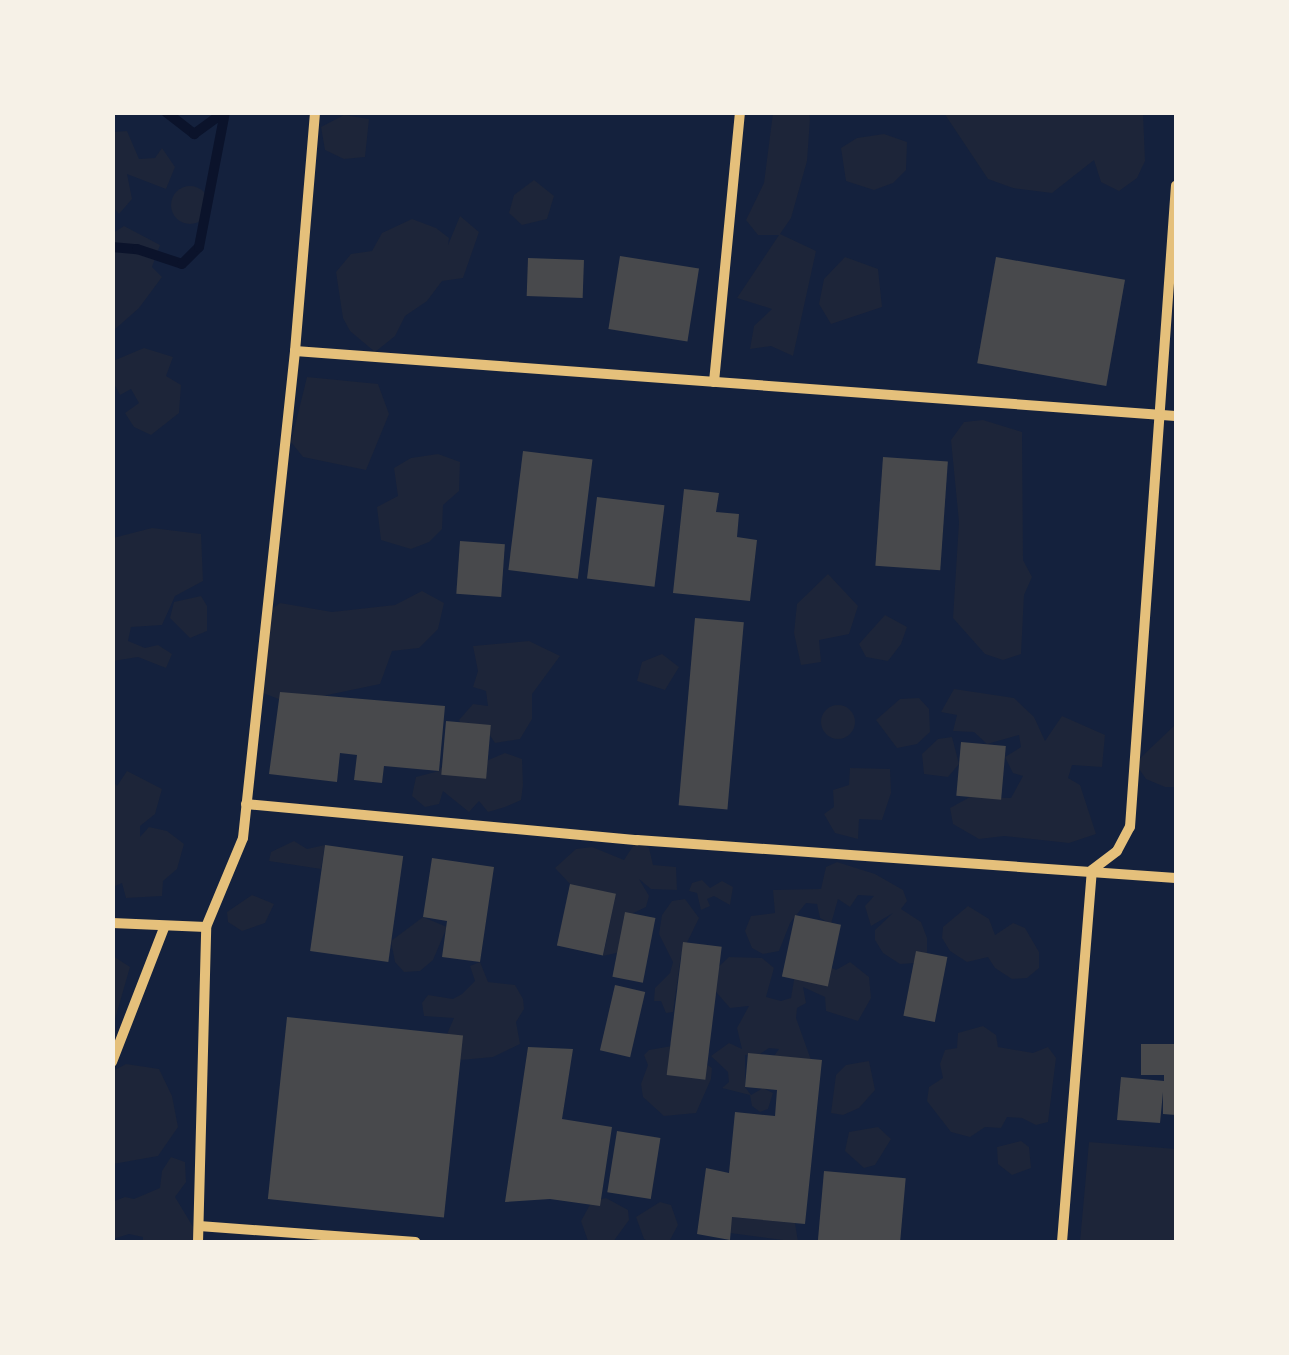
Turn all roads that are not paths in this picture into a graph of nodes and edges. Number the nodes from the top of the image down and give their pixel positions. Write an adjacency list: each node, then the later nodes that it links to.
1 (315, 112): 4 (street)
2 (740, 112): 5 (street)
3 (1176, 186): 6 (street)
4 (296, 351): 5 (street); 8 (street)
5 (714, 382): 6 (street)
6 (1158, 415): 7 (street); 9 (street)
7 (1176, 416)
8 (246, 804): 9 (street); 12 (street)
9 (1092, 870): 10 (street); 18 (street)
10 (1176, 878)
11 (112, 922): 13 (street)
12 (206, 927): 13 (street); 15 (street)
13 (164, 928): 14 (street)
14 (112, 1062)
15 (199, 1226): 16 (street); 17 (street)
16 (198, 1242)
17 (415, 1242)
18 (1062, 1242)

